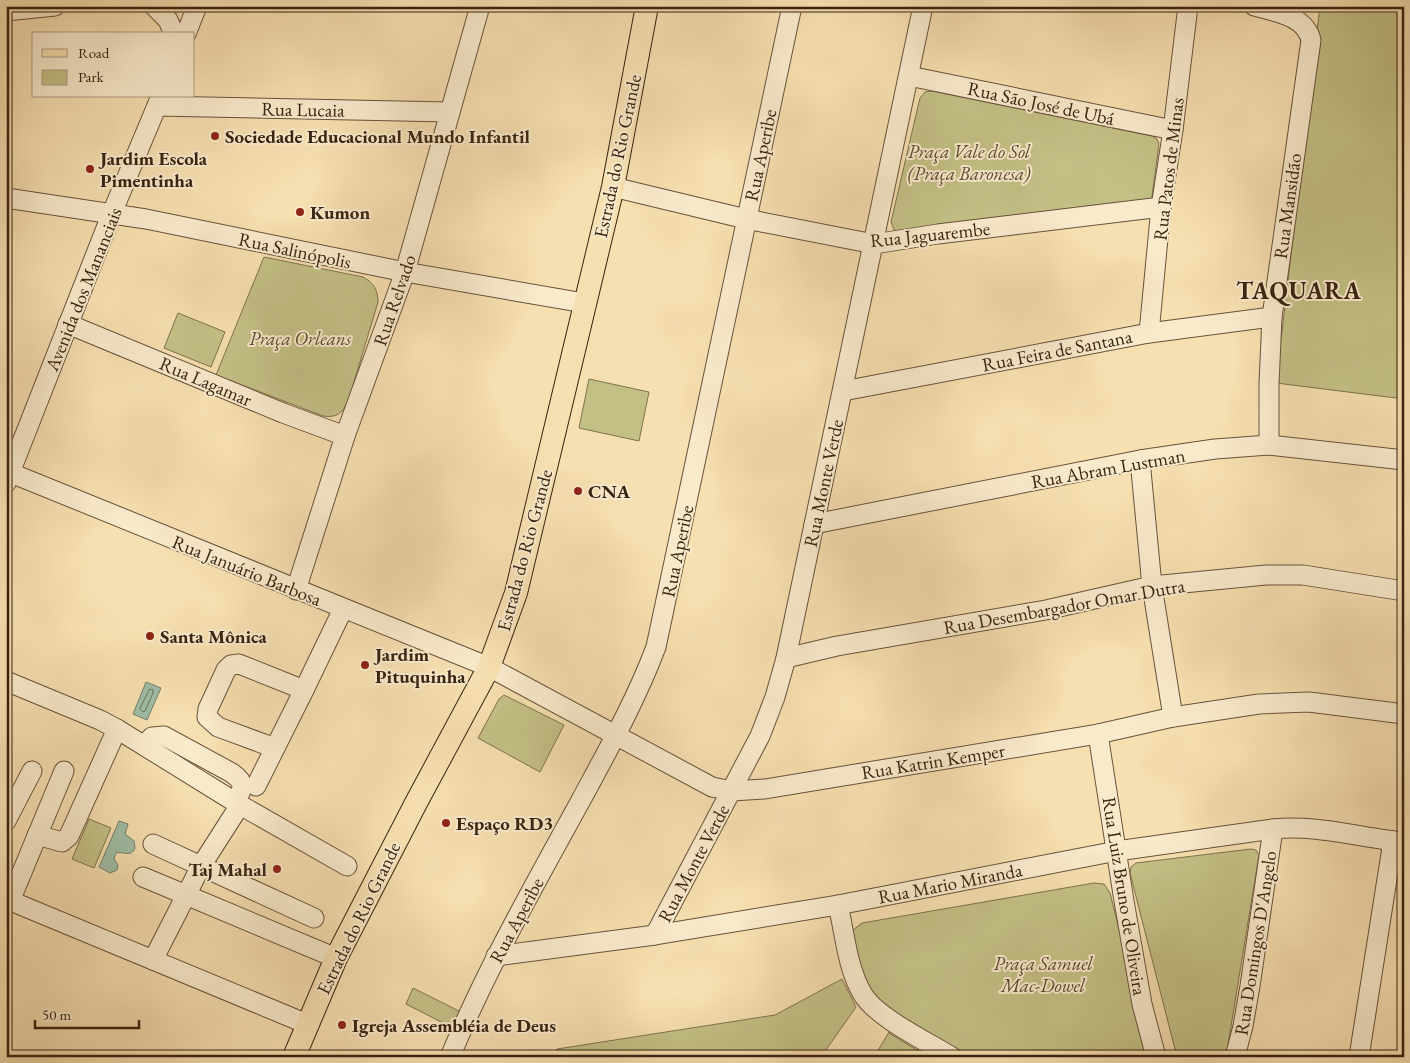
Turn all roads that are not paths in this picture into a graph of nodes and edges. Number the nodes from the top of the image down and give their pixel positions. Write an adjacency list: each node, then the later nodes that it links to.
1 (55, 6): 10 (street)
2 (154, 6): 11 (street)
3 (197, 6): 12 (street)
4 (480, 6): 15 (street, Rua Relvado)
5 (647, 6): 17 (main road, Estrada do Rio Grande)
6 (792, 6): 21 (street, Rua Aperibe)
7 (923, 6): 13 (street, Rua Monte Verde)
8 (1188, 6): 16 (street, Rua Patos de Minas)
9 (1254, 6): 25 (street, Rua Mansidão)
10 (6, 11)
11 (173, 32)
12 (187, 32)
13 (909, 76): 16 (street, Rua São José de Ubá); 22 (street, Rua Monte Verde)
14 (159, 101): 15 (street, Rua Lucaia); 20 (street, Avenida dos Mananciais)
15 (450, 112): 23 (street, Rua Relvado)
16 (1173, 130): 19 (street, Rua Patos de Minas)
17 (612, 187): 21 (street, Rua Jaguarembe); 24 (main road, Estrada do Rio Grande)
18 (6, 198): 20 (street, Rua Salinópolis)
19 (1161, 207): 22 (street, Rua Jaguarembe); 27 (street, Rua Patos de Minas)
20 (112, 213): 23 (street, Rua Salinópolis); 26 (street, Avenida dos Mananciais)
21 (746, 219): 22 (street, Rua Jaguarembe); 46 (street, Rua Aperibe)
22 (874, 244): 28 (street, Rua Monte Verde)
23 (405, 272): 24 (street, Rua Salinópolis); 29 (street, Rua Relvado)
24 (584, 303): 40 (main road, Estrada do Rio Grande)
25 (1272, 316): 27 (street, Rua Feira de Santana); 30 (street, Rua Mansidão)
26 (68, 324): 29 (street, Rua Lagamar); 33 (street, Avenida dos Mananciais)
27 (1150, 332): 28 (street, Rua Feira de Santana)
28 (842, 391): 34 (street, Rua Monte Verde)
29 (345, 436): 36 (street, Rua Relvado)
30 (1269, 445): 31 (street, Rua Abram Lustman); 32 (street, Rua Abram Lustman)
31 (1140, 460): 34 (street, Rua Abram Lustman); 35 (street)
32 (1404, 460)
33 (8, 475): 36 (street, Rua Januário Barbosa)
34 (814, 524): 39 (street, Rua Monte Verde)
35 (1152, 586): 37 (street, Rua Desembargador Omar Dutra); 39 (street, Rua Desembargador Omar Dutra); 44 (street)
36 (296, 590): 38 (street, Rua Januário Barbosa)
37 (1404, 591)
38 (343, 609): 40 (street, Rua Januário Barbosa); 42 (street)
39 (786, 658): 52 (street, Rua Monte Verde)
40 (489, 668): 46 (street, Rua Katrin Kemper); 69 (main road, Estrada do Rio Grande)
41 (6, 681): 45 (street)
42 (304, 690): 48 (street); 48 (street)
43 (1404, 714): 44 (street, Rua Katrin Kemper)
44 (1172, 717): 47 (street, Rua Katrin Kemper)
45 (117, 729): 53 (street); 56 (street)
46 (616, 734): 52 (street, Rua Katrin Kemper); 68 (street, Rua Aperibe)
47 (1098, 734): 52 (street, Rua Katrin Kemper); 59 (street, Rua Luiz Bruno de Oliveira)
48 (275, 748): 51 (street)
49 (32, 771): 54 (street)
50 (64, 771): 56 (street)
51 (256, 786)
52 (732, 791): 67 (street, Rua Monte Verde)
53 (238, 803): 60 (street); 61 (street)
54 (6, 821)
55 (1273, 829): 57 (street, Rua Mario Miranda); 59 (street, Rua Mario Miranda); 76 (street, Rua Domingos D'Angelo)
56 (38, 835): 64 (street)
57 (1398, 842): 77 (street)
58 (152, 844): 60 (street)
59 (1117, 851): 65 (street, Rua Mario Miranda); 75 (street, Rua Luiz Bruno de Oliveira)
60 (201, 866): 63 (street); 66 (street)
61 (347, 866)
62 (143, 876): 63 (street)
63 (185, 894): 69 (street); 70 (street)
64 (8, 900): 70 (street)
65 (838, 905): 67 (street, Rua Mario Miranda); 74 (street)
66 (314, 918)
67 (654, 936): 68 (street, Rua Mario Miranda)
68 (496, 956): 73 (street, Rua Aperibe)
69 (336, 958): 71 (main road, Estrada do Rio Grande)
70 (153, 960): 71 (street)
71 (307, 1024): 72 (main road, Estrada do Rio Grande)
72 (294, 1057)
73 (450, 1057)
74 (952, 1057)
75 (1156, 1057)
76 (1235, 1057)
77 (1359, 1057)

